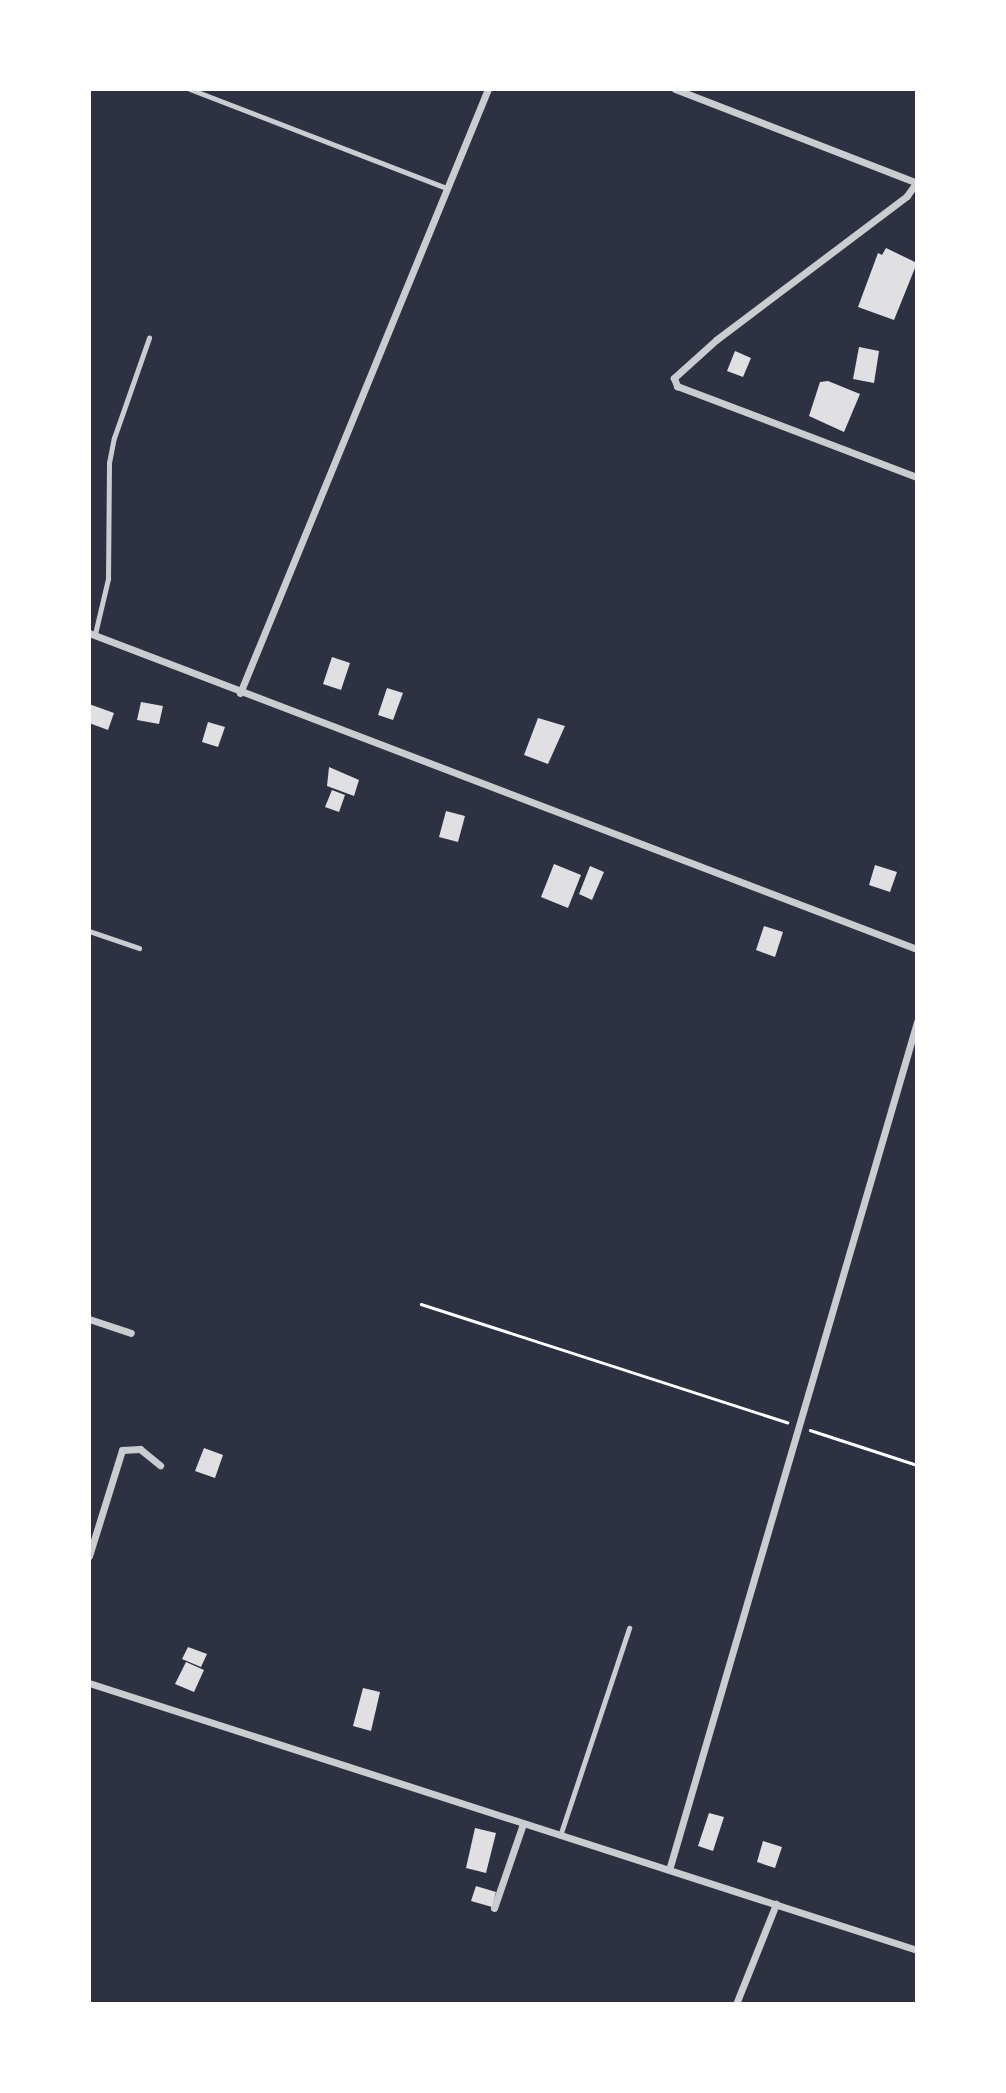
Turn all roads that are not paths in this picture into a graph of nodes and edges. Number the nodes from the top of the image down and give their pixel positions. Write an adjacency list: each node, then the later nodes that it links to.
1 (190, 89): 5 (lane)
2 (488, 89): 5 (street)
3 (675, 89): 4 (street)
4 (916, 183): 7 (street)
5 (448, 188): 9 (street)
6 (149, 338): 8 (lane)
7 (917, 477)
8 (92, 634): 9 (street)
9 (240, 693): 12 (street)
10 (89, 931): 11 (lane)
11 (139, 948)
12 (917, 949)
13 (917, 1022): 22 (street)
14 (89, 1319): 15 (street)
15 (131, 1333)
16 (160, 1465): 17 (street)
17 (89, 1556)
18 (629, 1628): 21 (lane)
19 (89, 1683): 20 (street)
20 (523, 1824): 21 (street); 24 (street)
21 (560, 1837): 22 (street)
22 (669, 1870): 23 (street)
23 (776, 1904): 25 (street); 26 (street)
24 (494, 1908)
25 (917, 1950)
26 (736, 2004)

